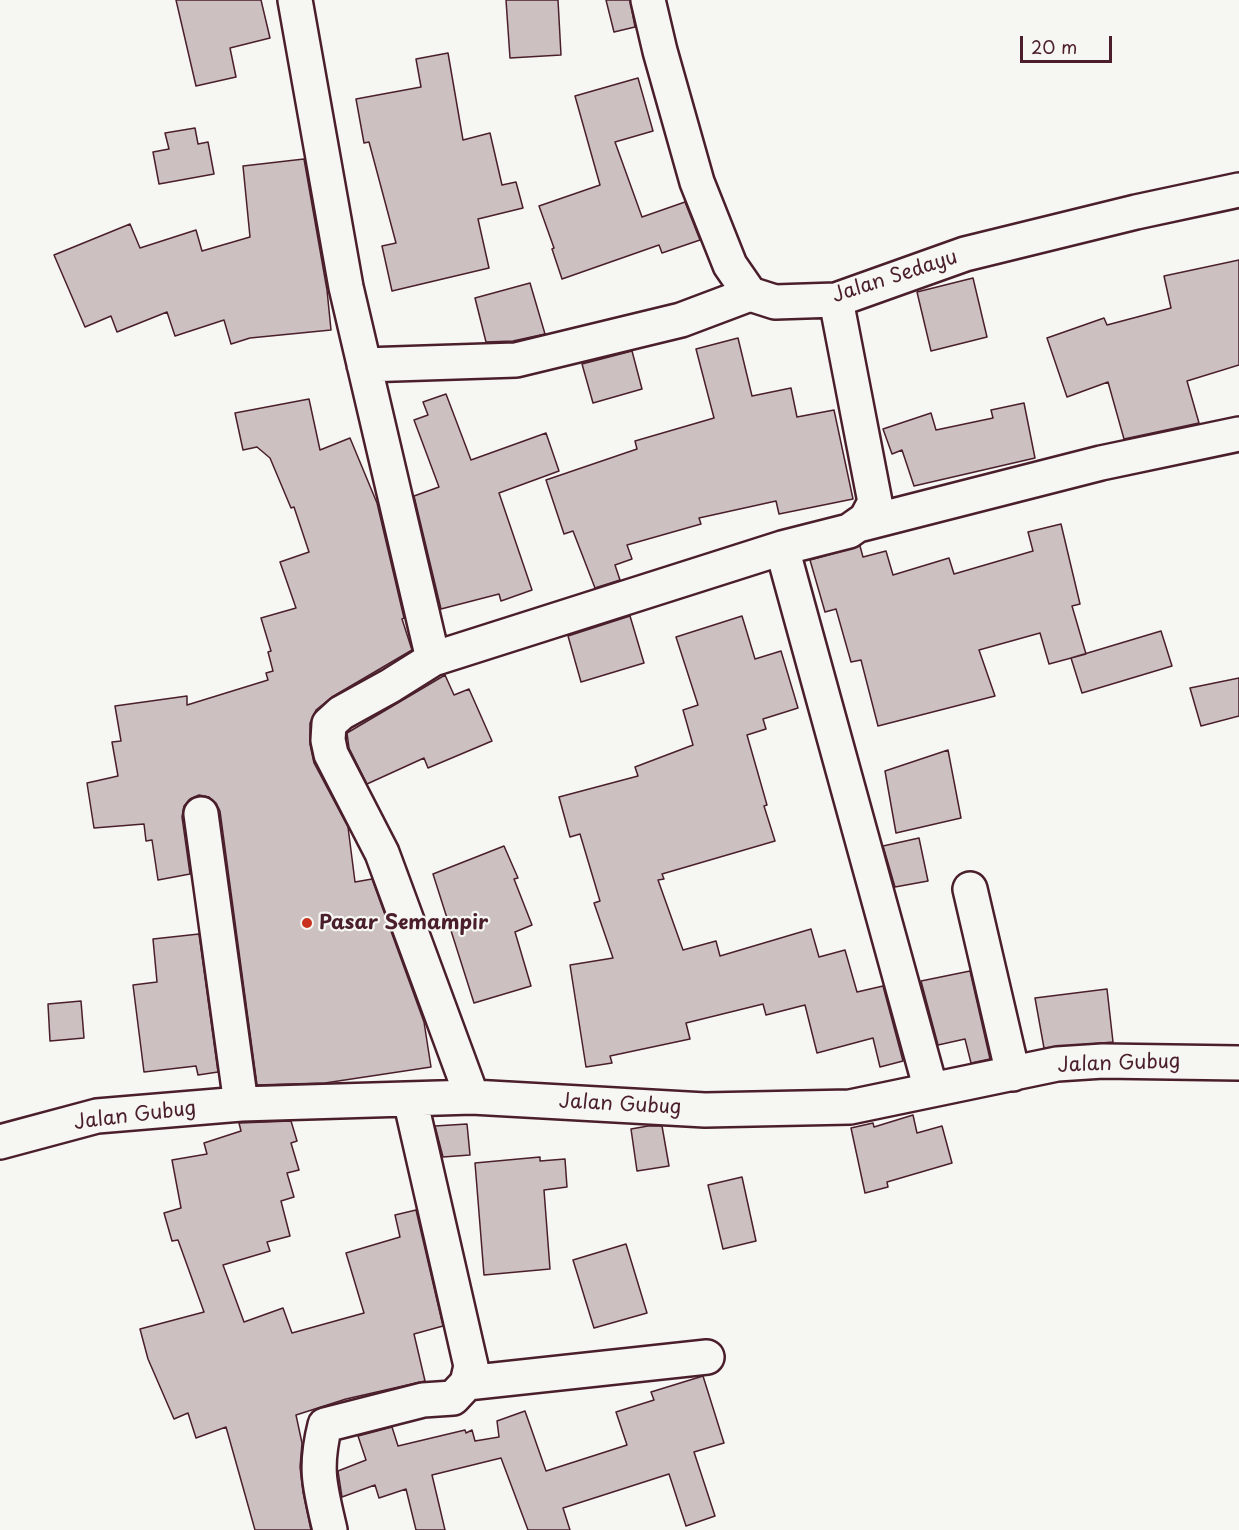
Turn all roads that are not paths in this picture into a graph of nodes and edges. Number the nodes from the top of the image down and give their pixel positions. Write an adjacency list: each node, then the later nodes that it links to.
1 (295, 0): 6 (street)
2 (648, 0): 4 (street)
3 (1239, 190): 5 (street, Jalan Sedayu)
4 (750, 294): 5 (street, Jalan Sedayu); 6 (street)
5 (836, 300): 8 (street)
6 (364, 365): 10 (street)
7 (1239, 435): 8 (street)
8 (858, 525): 9 (street)
9 (782, 548): 10 (street); 15 (street)
10 (433, 659): 16 (street)
11 (201, 814): 18 (street)
12 (970, 889): 14 (street)
13 (1239, 1063): 14 (street, Jalan Gubug)
14 (1013, 1074): 15 (street, Jalan Gubug)
15 (931, 1090): 16 (street, Jalan Gubug)
16 (472, 1097): 17 (street, Jalan Gubug)
17 (410, 1099): 18 (street, Jalan Gubug); 21 (street)
18 (242, 1104): 19 (street, Jalan Gubug)
19 (0, 1142)
20 (707, 1357): 21 (street)
21 (467, 1383): 22 (street)
22 (330, 1530)

